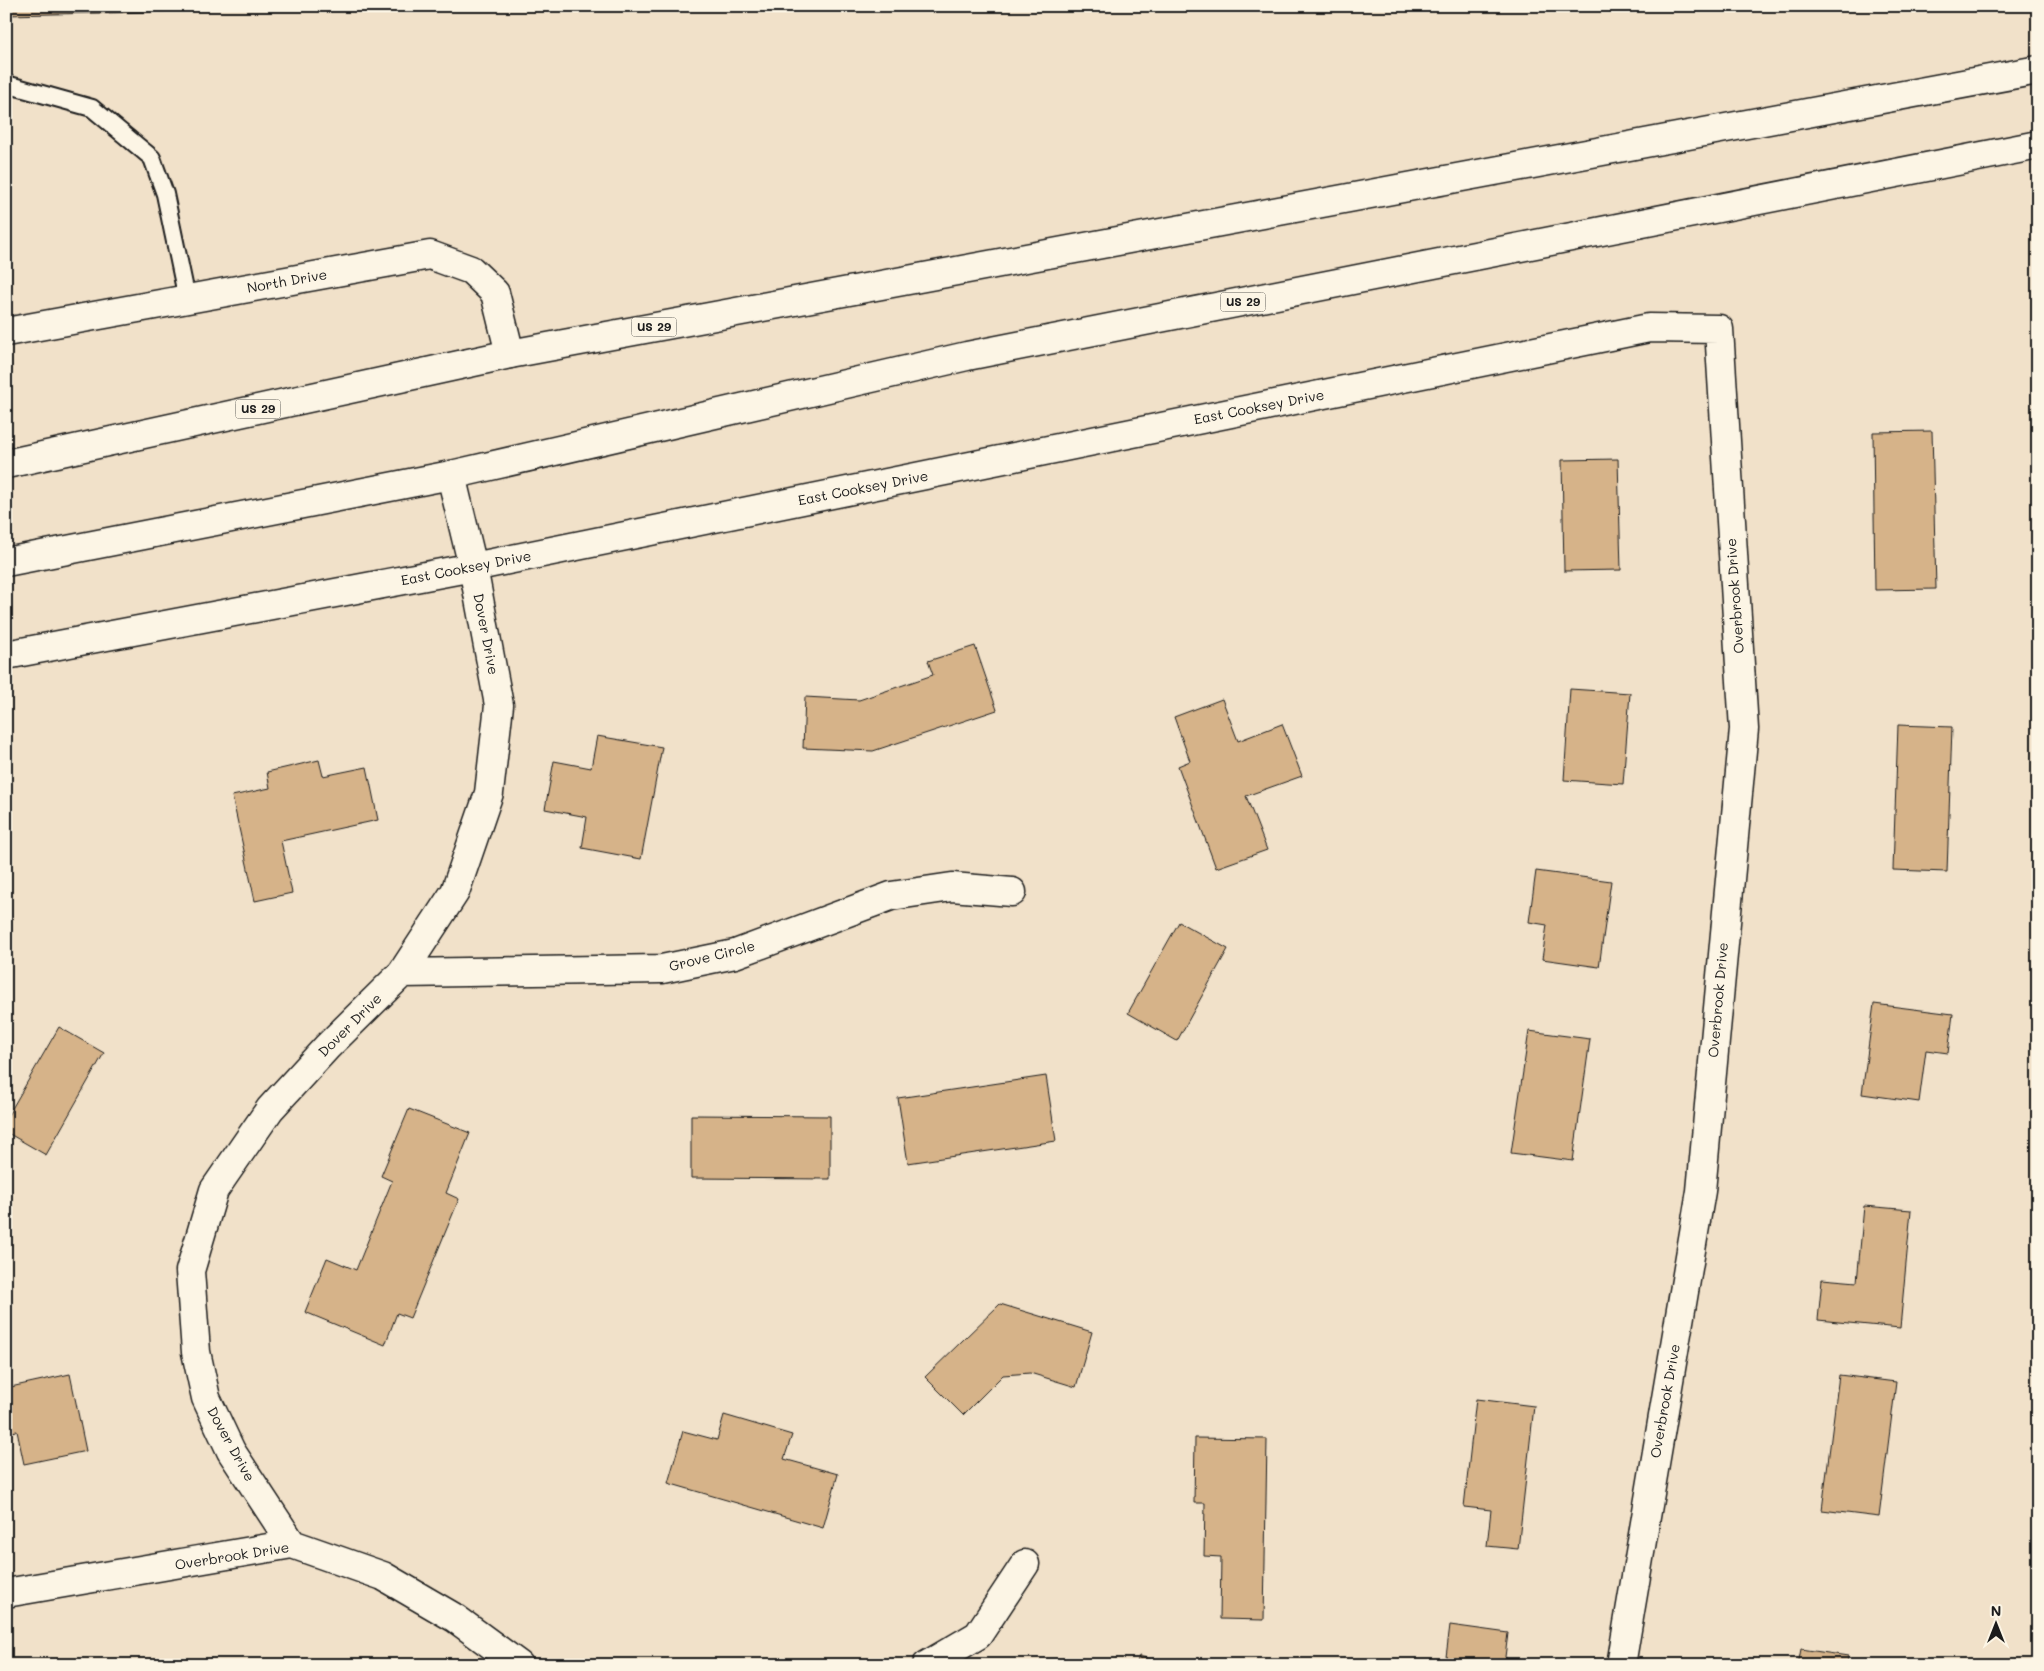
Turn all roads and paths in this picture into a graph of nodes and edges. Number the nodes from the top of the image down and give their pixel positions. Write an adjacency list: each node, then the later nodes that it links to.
1 (2038, 70): 7 (main road, US 29)
2 (6, 84): 4 (lane)
3 (2038, 145): 9 (main road, US 29)
4 (187, 299): 6 (main road, North Drive); 7 (main road, North Drive)
5 (1719, 329): 11 (main road, East Cooksey Drive); 20 (main road, Overbrook Drive)
6 (6, 332)
7 (510, 354): 8 (main road, US 29)
8 (6, 464)
9 (451, 475): 10 (main road, US 29); 11 (main road, Dover Drive)
10 (6, 562)
11 (473, 567): 12 (main road, East Cooksey Drive); 14 (main road, Dover Drive)
12 (6, 655)
13 (1012, 892): 14 (main road, Grove Circle)
14 (402, 973): 15 (main road, Dover Drive)
15 (292, 1544): 17 (main road, Overbrook Drive); 18 (main road, Overbrook Drive)
16 (1025, 1564): 19 (main road)
17 (6, 1593)
18 (519, 1665)
19 (927, 1665)
20 (1621, 1665)

